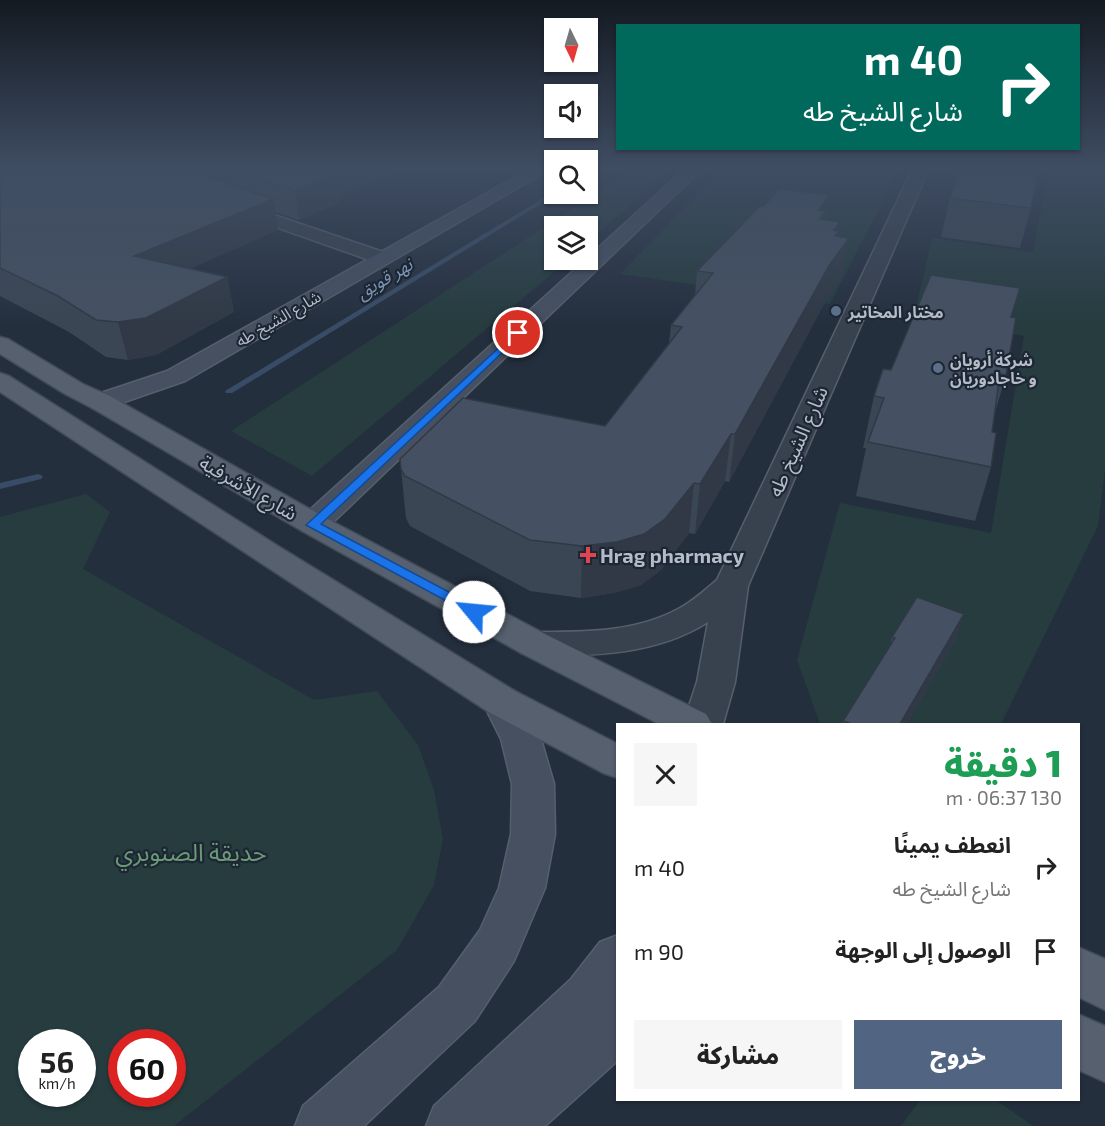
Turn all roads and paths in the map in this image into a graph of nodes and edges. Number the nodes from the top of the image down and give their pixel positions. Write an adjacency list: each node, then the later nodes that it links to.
1 (288, 221): 5 (street)
2 (449, 221): 5 (main road, شارع الشيخ طه)
3 (639, 221): 9 (main road)
4 (897, 221): 10 (street, شارع الشيخ طه)
5 (382, 258): 8 (main road, شارع الشيخ طه)
6 (0, 344): 8 (main road, شارع الأشرفية)
7 (0, 381): 12 (main road)
8 (101, 402): 9 (main road, شارع الأشرفية)
9 (313, 525): 11 (main road, شارع الأشرفية)
10 (731, 586): 11 (street); 14 (street, شارع الشيخ طه)
11 (534, 644): 13 (main road, شارع الأشرفية)
12 (501, 701): 15 (main road); 22 (main road)
13 (690, 723)
14 (703, 723)
15 (616, 761)
16 (616, 961): 23 (main road)
17 (1080, 971): 18 (main road)
18 (1105, 986)
19 (616, 1023): 24 (main road)
20 (1080, 1041): 21 (main road)
21 (1105, 1056)
22 (323, 1126)
23 (454, 1126)
24 (503, 1126)

